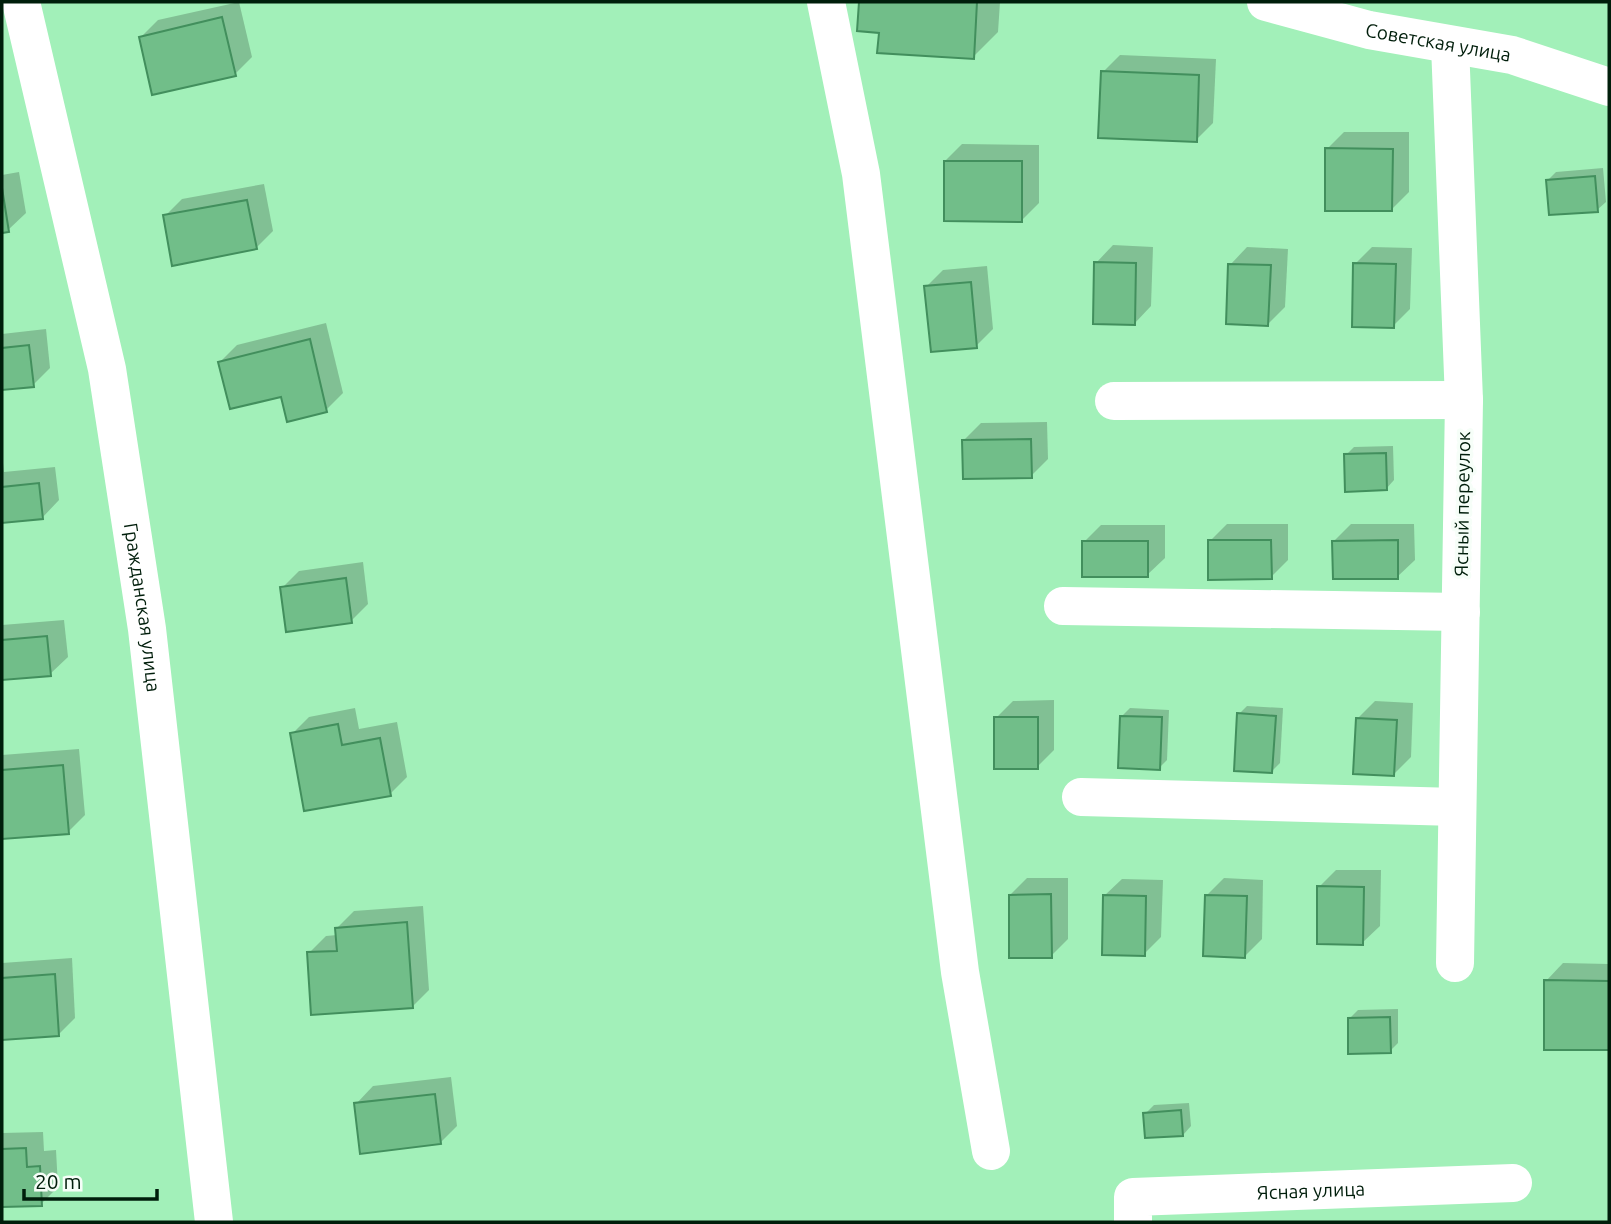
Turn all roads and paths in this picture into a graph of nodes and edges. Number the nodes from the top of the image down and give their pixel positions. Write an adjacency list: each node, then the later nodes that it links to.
1 (21, 2): 15 (street, Гражданская улица)
2 (826, 2): 13 (street)
3 (1266, 2): 4 (street, Советская улица)
4 (1450, 45): 5 (street, Советская улица); 6 (street, Ясный переулок)
5 (1609, 87)
6 (1464, 400): 7 (street); 9 (street, Ясный переулок)
7 (1114, 401)
8 (1063, 606): 9 (street)
9 (1461, 612): 11 (street, Ясный переулок)
10 (1081, 797): 11 (street)
11 (1457, 807): 12 (street, Ясный переулок)
12 (1455, 963)
13 (991, 1151)
14 (1513, 1183): 16 (street, Ясная улица)
15 (214, 1222)
16 (1133, 1222)

